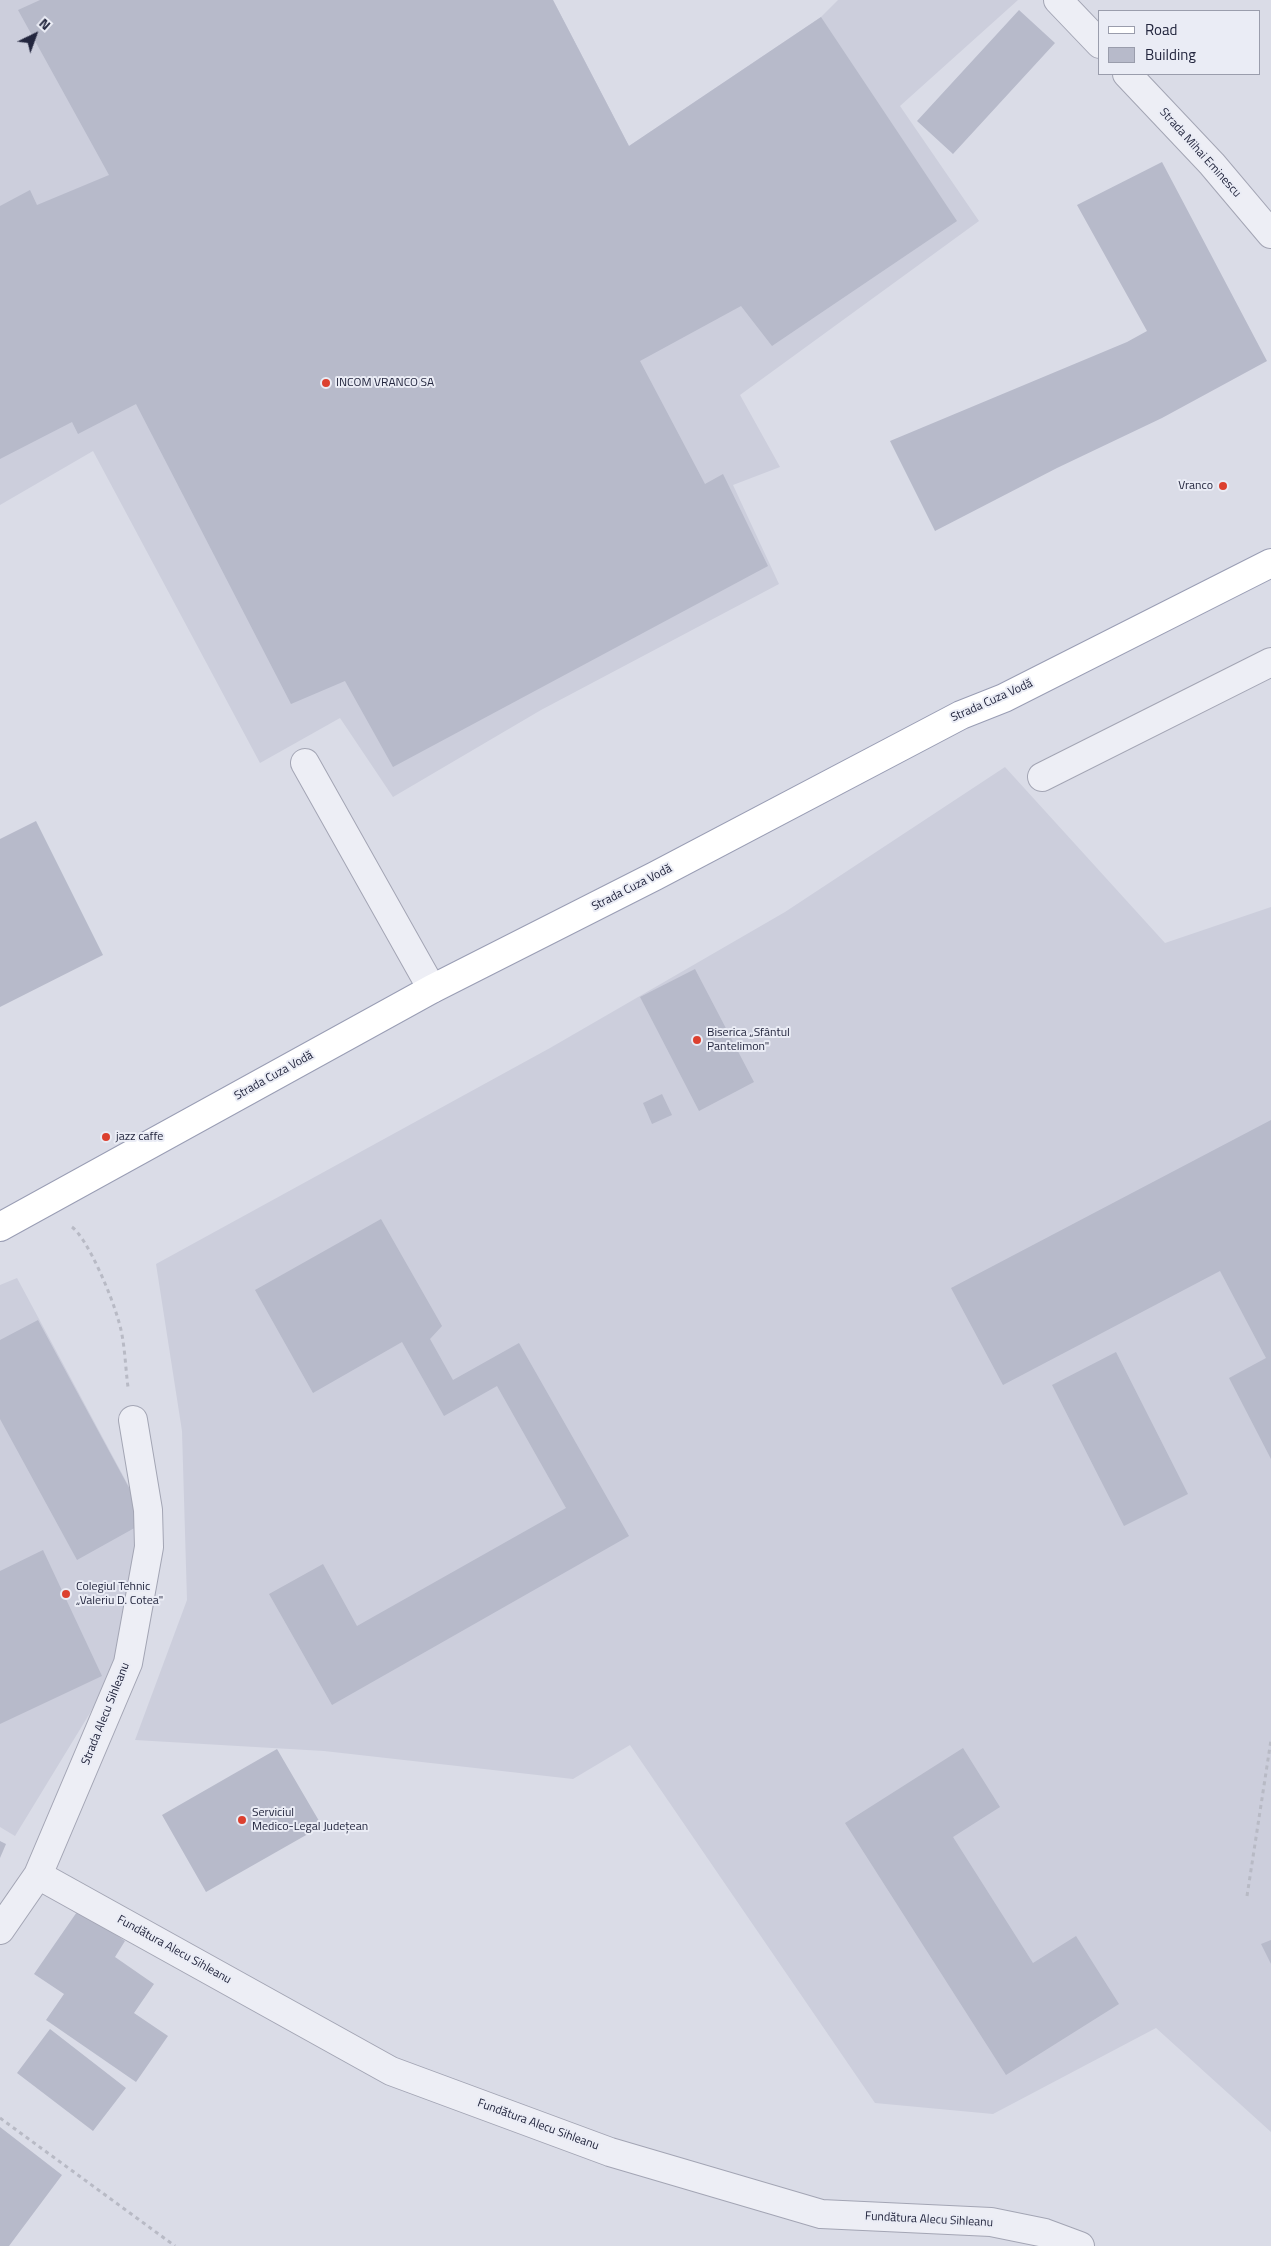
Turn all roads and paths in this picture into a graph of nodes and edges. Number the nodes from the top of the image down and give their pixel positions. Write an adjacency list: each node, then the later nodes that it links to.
1 (1058, 0): 2 (street)
2 (1098, 42)
3 (1128, 75): 4 (street, Strada Mihai Eminescu)
4 (1271, 234)
5 (1271, 563): 9 (main road, Strada Cuza Vodă)
6 (1271, 662): 8 (street)
7 (305, 763): 9 (street)
8 (1042, 777)
9 (432, 989): 10 (main road, Strada Cuza Vodă)
10 (41, 1204): 11 (main road, Strada Cuza Vodă); 12 (path)
11 (0, 1226)
12 (133, 1420): 14 (street, Strada Alecu Sihleanu)
13 (1271, 1740): 15 (path)
14 (38, 1875): 16 (street, Strada Alecu Sihleanu); 19 (street, Fundătura Alecu Sihleanu)
15 (1247, 1896)
16 (0, 1930)
17 (0, 2118): 18 (path)
18 (175, 2246)
19 (1080, 2246)

